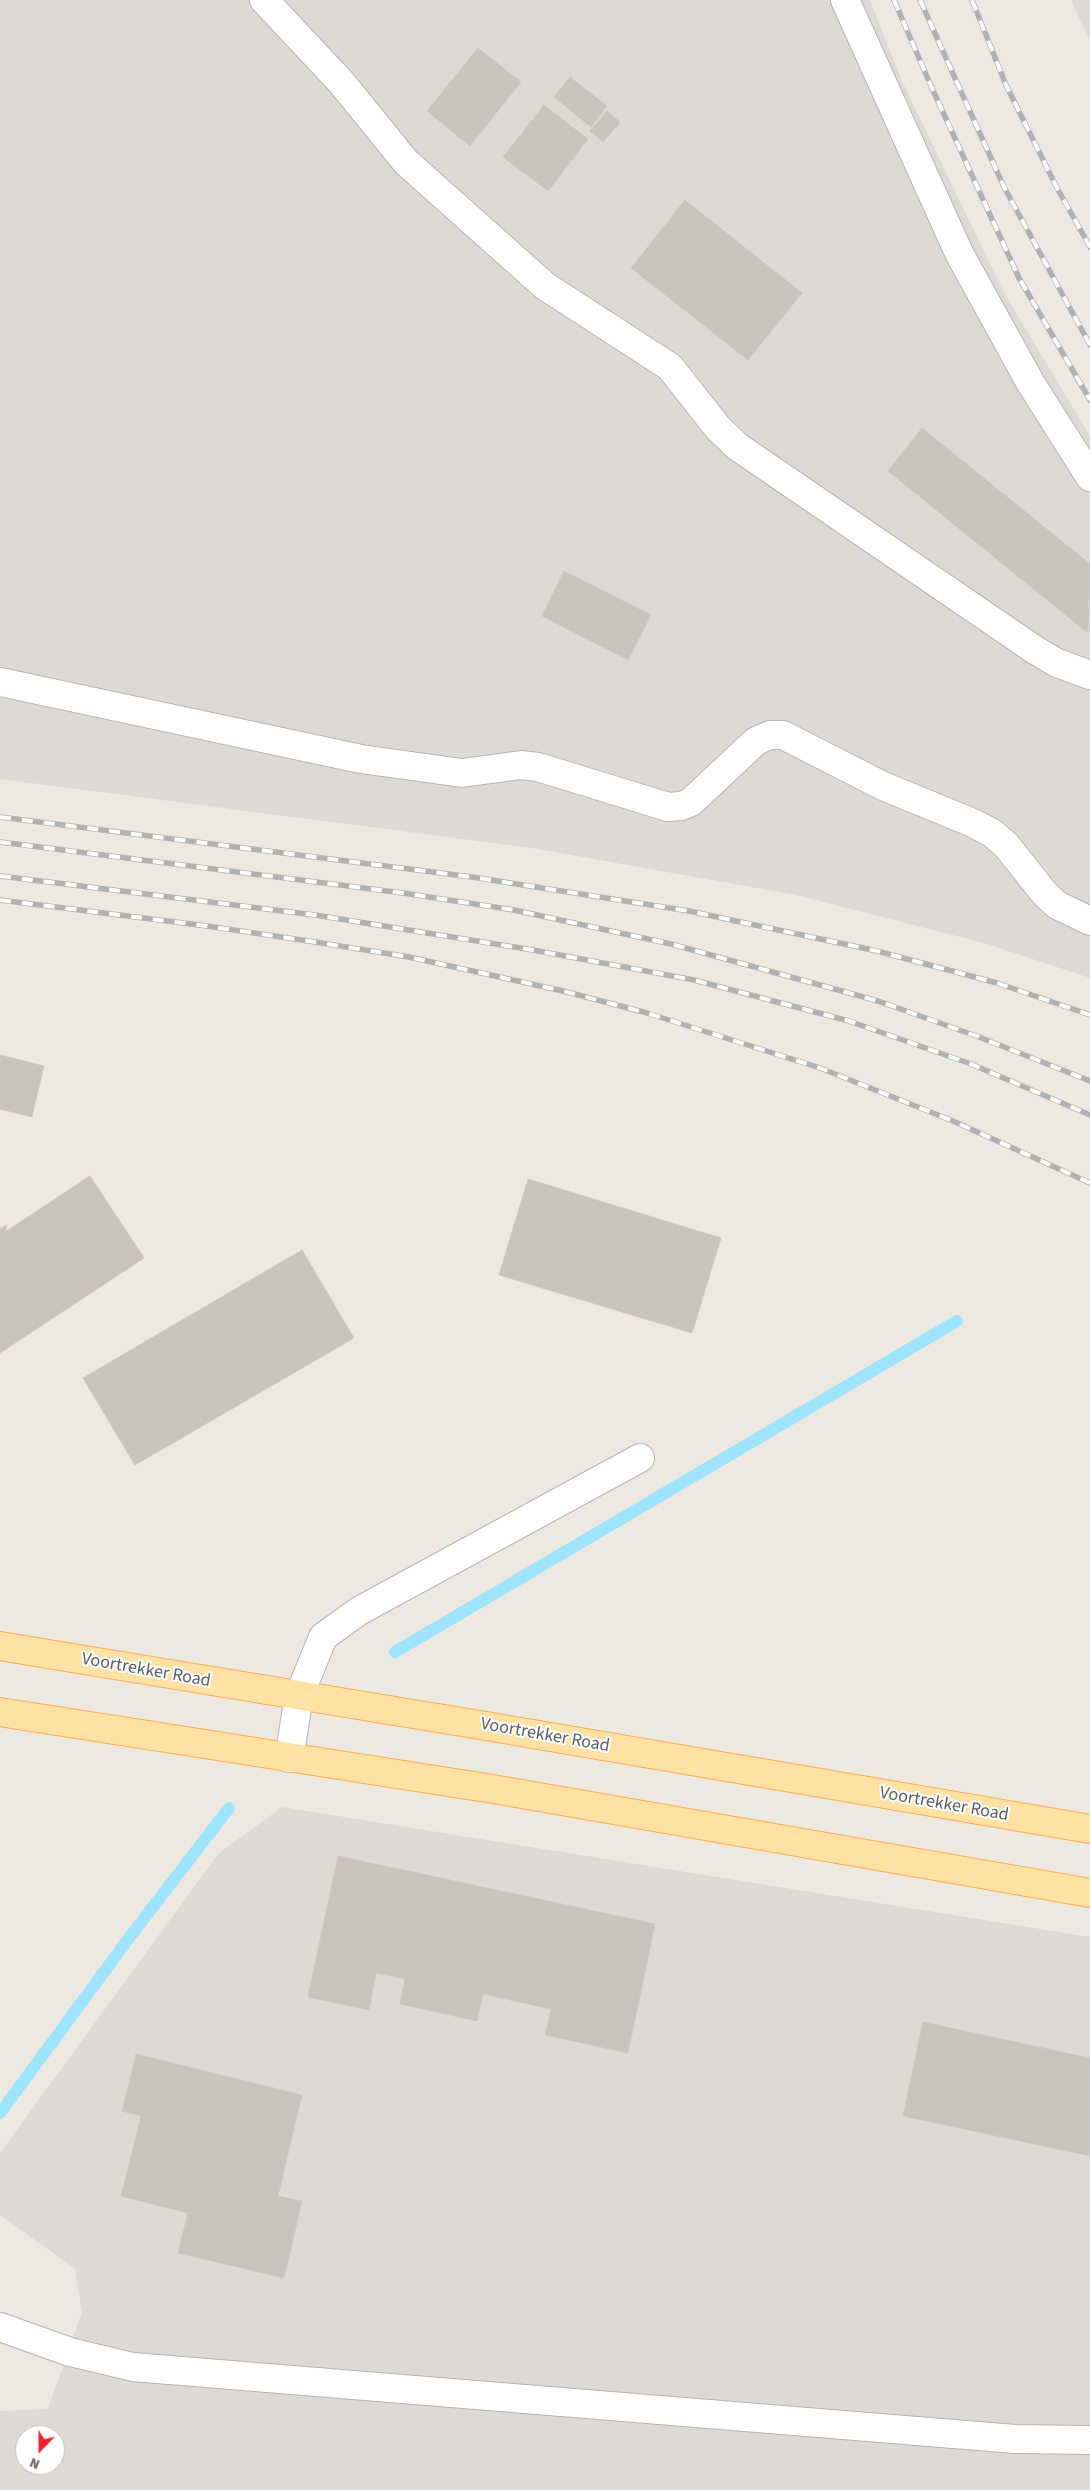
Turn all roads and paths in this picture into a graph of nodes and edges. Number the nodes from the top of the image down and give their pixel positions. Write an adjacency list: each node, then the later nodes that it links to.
1 (264, 0): 4 (lane)
2 (845, 0): 3 (lane)
3 (1090, 477)
4 (1090, 675)
5 (0, 682): 6 (lane)
6 (1090, 921)
7 (640, 1458): 9 (lane)
8 (0, 1646): 9 (main road, Voortrekker Road)
9 (299, 1696): 11 (lane); 12 (main road, Voortrekker Road)
10 (0, 1712): 11 (main road)
11 (289, 1758): 13 (main road)
12 (1090, 1829)
13 (1090, 1893)
14 (0, 2327): 15 (lane)
15 (1090, 2440)

